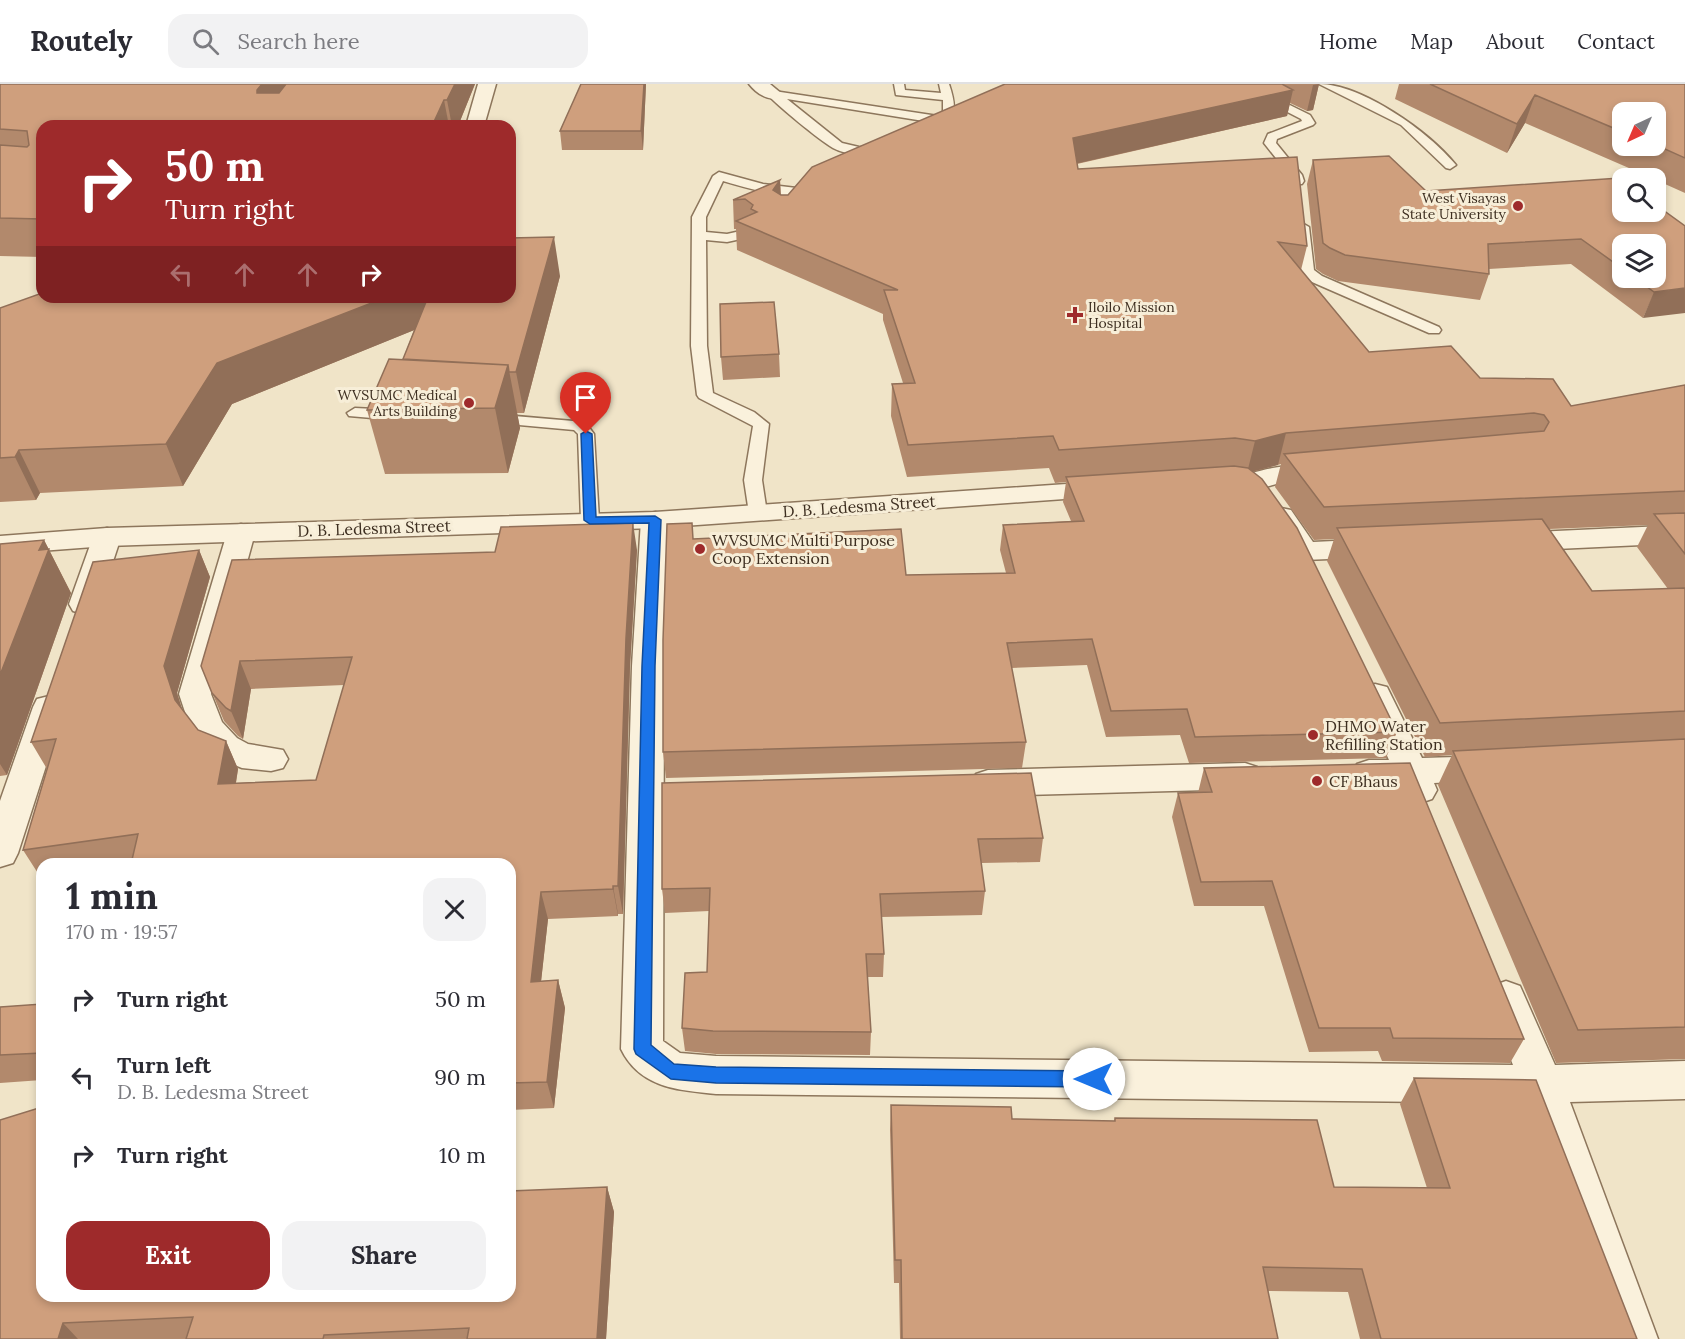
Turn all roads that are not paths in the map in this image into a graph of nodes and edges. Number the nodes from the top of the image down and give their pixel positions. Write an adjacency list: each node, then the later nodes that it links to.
1 (487, 84): 8 (street)
2 (899, 84): 7 (lane)
3 (944, 84): 7 (lane)
4 (1238, 84): 15 (lane)
5 (1324, 84): 12 (lane)
6 (766, 89): 9 (lane); 11 (lane)
7 (948, 97): 9 (lane)
8 (477, 120)
9 (942, 120): 10 (lane)
10 (921, 133)
11 (893, 147)
12 (1450, 165)
13 (807, 177): 14 (lane)
14 (805, 193): 16 (lane); 19 (lane)
15 (1300, 198)
16 (793, 204)
17 (1301, 217): 20 (lane)
18 (745, 234): 19 (lane)
19 (700, 235): 26 (lane)
20 (1434, 330)
21 (356, 413): 22 (lane)
22 (414, 416)
23 (472, 418): 27 (lane)
24 (1348, 469): 34 (street)
25 (1137, 488): 26 (street, D. B. Ledesma Street)
26 (758, 513): 28 (street, D. B. Ledesma Street)
27 (590, 520): 28 (street, D. B. Ledesma Street); 29 (street, D. B. Ledesma Street)
28 (655, 520): 45 (street)
29 (241, 533): 31 (street, D. B. Ledesma Street); 38 (street)
30 (1685, 534): 32 (street)
31 (107, 537): 33 (street, D. B. Ledesma Street); 35 (street)
32 (1483, 543)
33 (0, 546)
34 (1400, 547)
35 (76, 628)
36 (1361, 667): 40 (street)
37 (57, 684): 47 (street)
38 (270, 759)
39 (1519, 766): 40 (street)
40 (1413, 772): 41 (street); 46 (street)
41 (1341, 774)
42 (1281, 776): 43 (street)
43 (958, 784)
44 (683, 792): 45 (street)
45 (647, 793): 50 (street)
46 (1435, 826)
47 (0, 853)
48 (1493, 966): 50 (street)
49 (1685, 1080): 50 (street)
50 (1542, 1084): 51 (street)
51 (1634, 1339)

